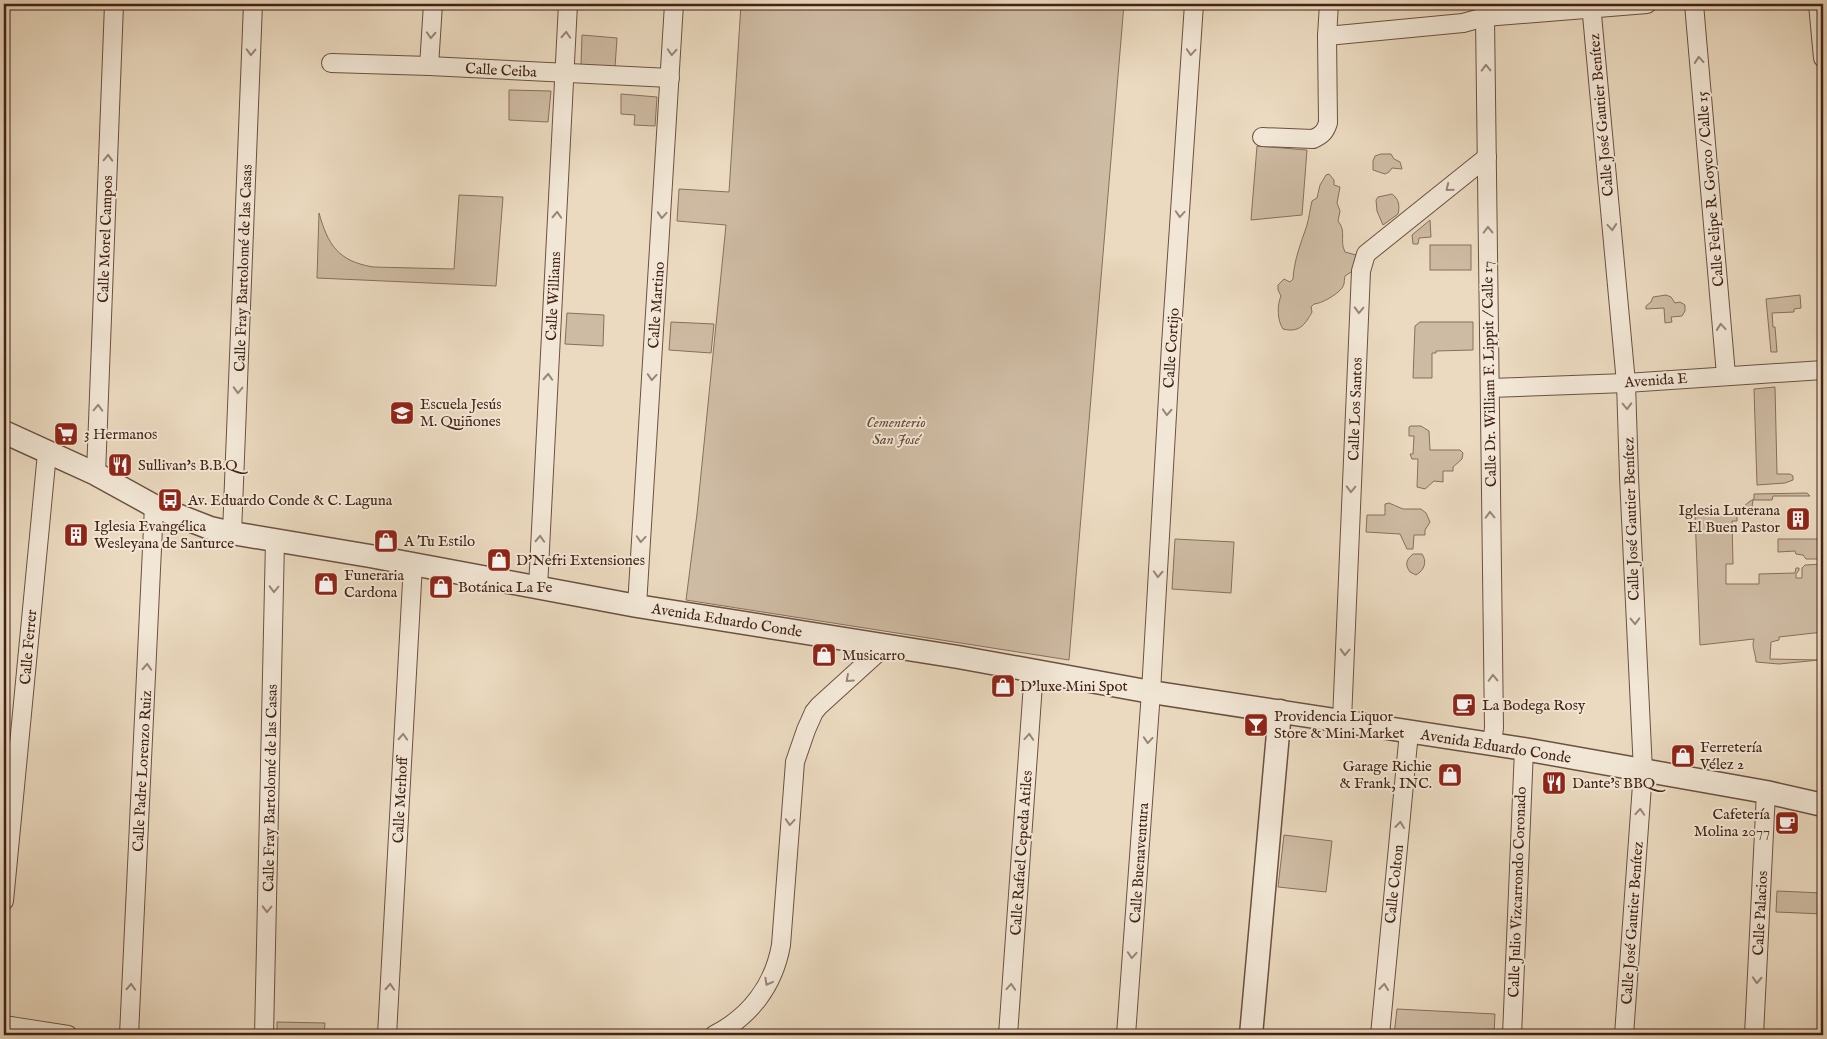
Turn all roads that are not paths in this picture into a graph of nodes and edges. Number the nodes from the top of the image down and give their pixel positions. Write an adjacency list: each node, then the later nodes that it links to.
1 (114, 4): 27 (street, Calle Morel Campos, one-way to 1)
2 (253, 4): 29 (street, Calle Fray Bartolomé de las Casas, one-way to 29)
3 (433, 4): 16 (street, one-way to 16)
4 (568, 4): 17 (street, Calle Williams, one-way to 4)
5 (674, 4): 18 (street, Calle Martino, one-way to 18)
6 (1194, 4): 36 (street, Calle Cortijo, one-way to 36)
7 (1329, 4): 13 (street)
8 (1646, 4): 11 (street)
9 (1694, 4): 22 (street, Calle Felipe R. Goyco / Calle 15, one-way to 9)
10 (1818, 4): 14 (street)
11 (1591, 6): 12 (street); 23 (street, Calle José Gautier Benítez, one-way to 23)
12 (1487, 10): 13 (street); 20 (street, Calle Dr. William F. Lippit / Calle 17, one-way to 12)
13 (1327, 36): 19 (street)
14 (1823, 58)
15 (331, 63): 16 (street, Calle Ceiba)
16 (429, 66): 17 (street, Calle Ceiba)
17 (564, 73): 18 (street, Calle Ceiba); 32 (street, Calle Williams, one-way to 17)
18 (670, 78): 33 (street, Calle Martino, one-way to 33)
19 (1262, 137)
20 (1487, 157): 24 (street, Calle Dr. William F. Lippit / Calle 17, one-way to 20); 38 (street, Calle Los Santos, one-way to 38)
21 (1823, 370): 22 (street, Avenida E)
22 (1726, 375): 23 (street, Avenida E)
23 (1626, 382): 24 (street, Avenida E); 42 (street, Calle José Gautier Benítez, one-way to 42)
24 (1490, 388): 40 (street, Calle Dr. William F. Lippit / Calle 17, one-way to 24)
25 (4, 432): 26 (street, Avenida Eduardo Conde)
26 (47, 453): 27 (street, Avenida Eduardo Conde); 45 (street, Calle Ferrer)
27 (96, 474): 28 (street, Avenida Eduardo Conde)
28 (154, 506): 29 (street, Avenida Eduardo Conde); 48 (street, Calle Padre Lorenzo Ruiz, one-way to 28)
29 (232, 533): 30 (street, Avenida Eduardo Conde)
30 (275, 540): 31 (street, Avenida Eduardo Conde); 49 (street, Calle Fray Bartolomé de las Casas, one-way to 49)
31 (413, 564): 32 (street, Avenida Eduardo Conde); 50 (street, Calle Merhoff, one-way to 31)
32 (538, 588): 33 (street, Avenida Eduardo Conde)
33 (637, 606): 34 (street, Avenida Eduardo Conde)
34 (885, 646): 35 (street, Avenida Eduardo Conde); 51 (street, one-way to 51)
35 (1034, 670): 36 (street, Avenida Eduardo Conde); 52 (street, Calle Rafael Cepeda Atiles, one-way to 35)
36 (1151, 692): 37 (street, Avenida Eduardo Conde); 53 (street, Calle Buenaventura, one-way to 53)
37 (1280, 711): 38 (street, Avenida Eduardo Conde); 54 (street)
38 (1342, 720): 39 (street, Avenida Eduardo Conde)
39 (1409, 732): 40 (street, Avenida Eduardo Conde); 55 (street, Calle Colton, one-way to 39)
40 (1492, 744): 41 (street, Avenida Eduardo Conde)
41 (1524, 749): 42 (street, Avenida Eduardo Conde); 56 (street, Calle Julio Vizcarrondo Coronado)
42 (1643, 771): 43 (street, Avenida Eduardo Conde); 57 (street, Calle José Gautier Benítez, one-way to 42)
43 (1766, 792): 44 (street, Avenida Eduardo Conde); 58 (street, Calle Palacios, one-way to 58)
44 (1823, 805)
45 (4, 901)
46 (4, 1025): 47 (street)
47 (68, 1035)
48 (129, 1035)
49 (264, 1035)
50 (387, 1035)
51 (714, 1035)
52 (1008, 1035)
53 (1126, 1035)
54 (1251, 1035)
55 (1380, 1035)
56 (1512, 1035)
57 (1624, 1035)
58 (1754, 1035)

